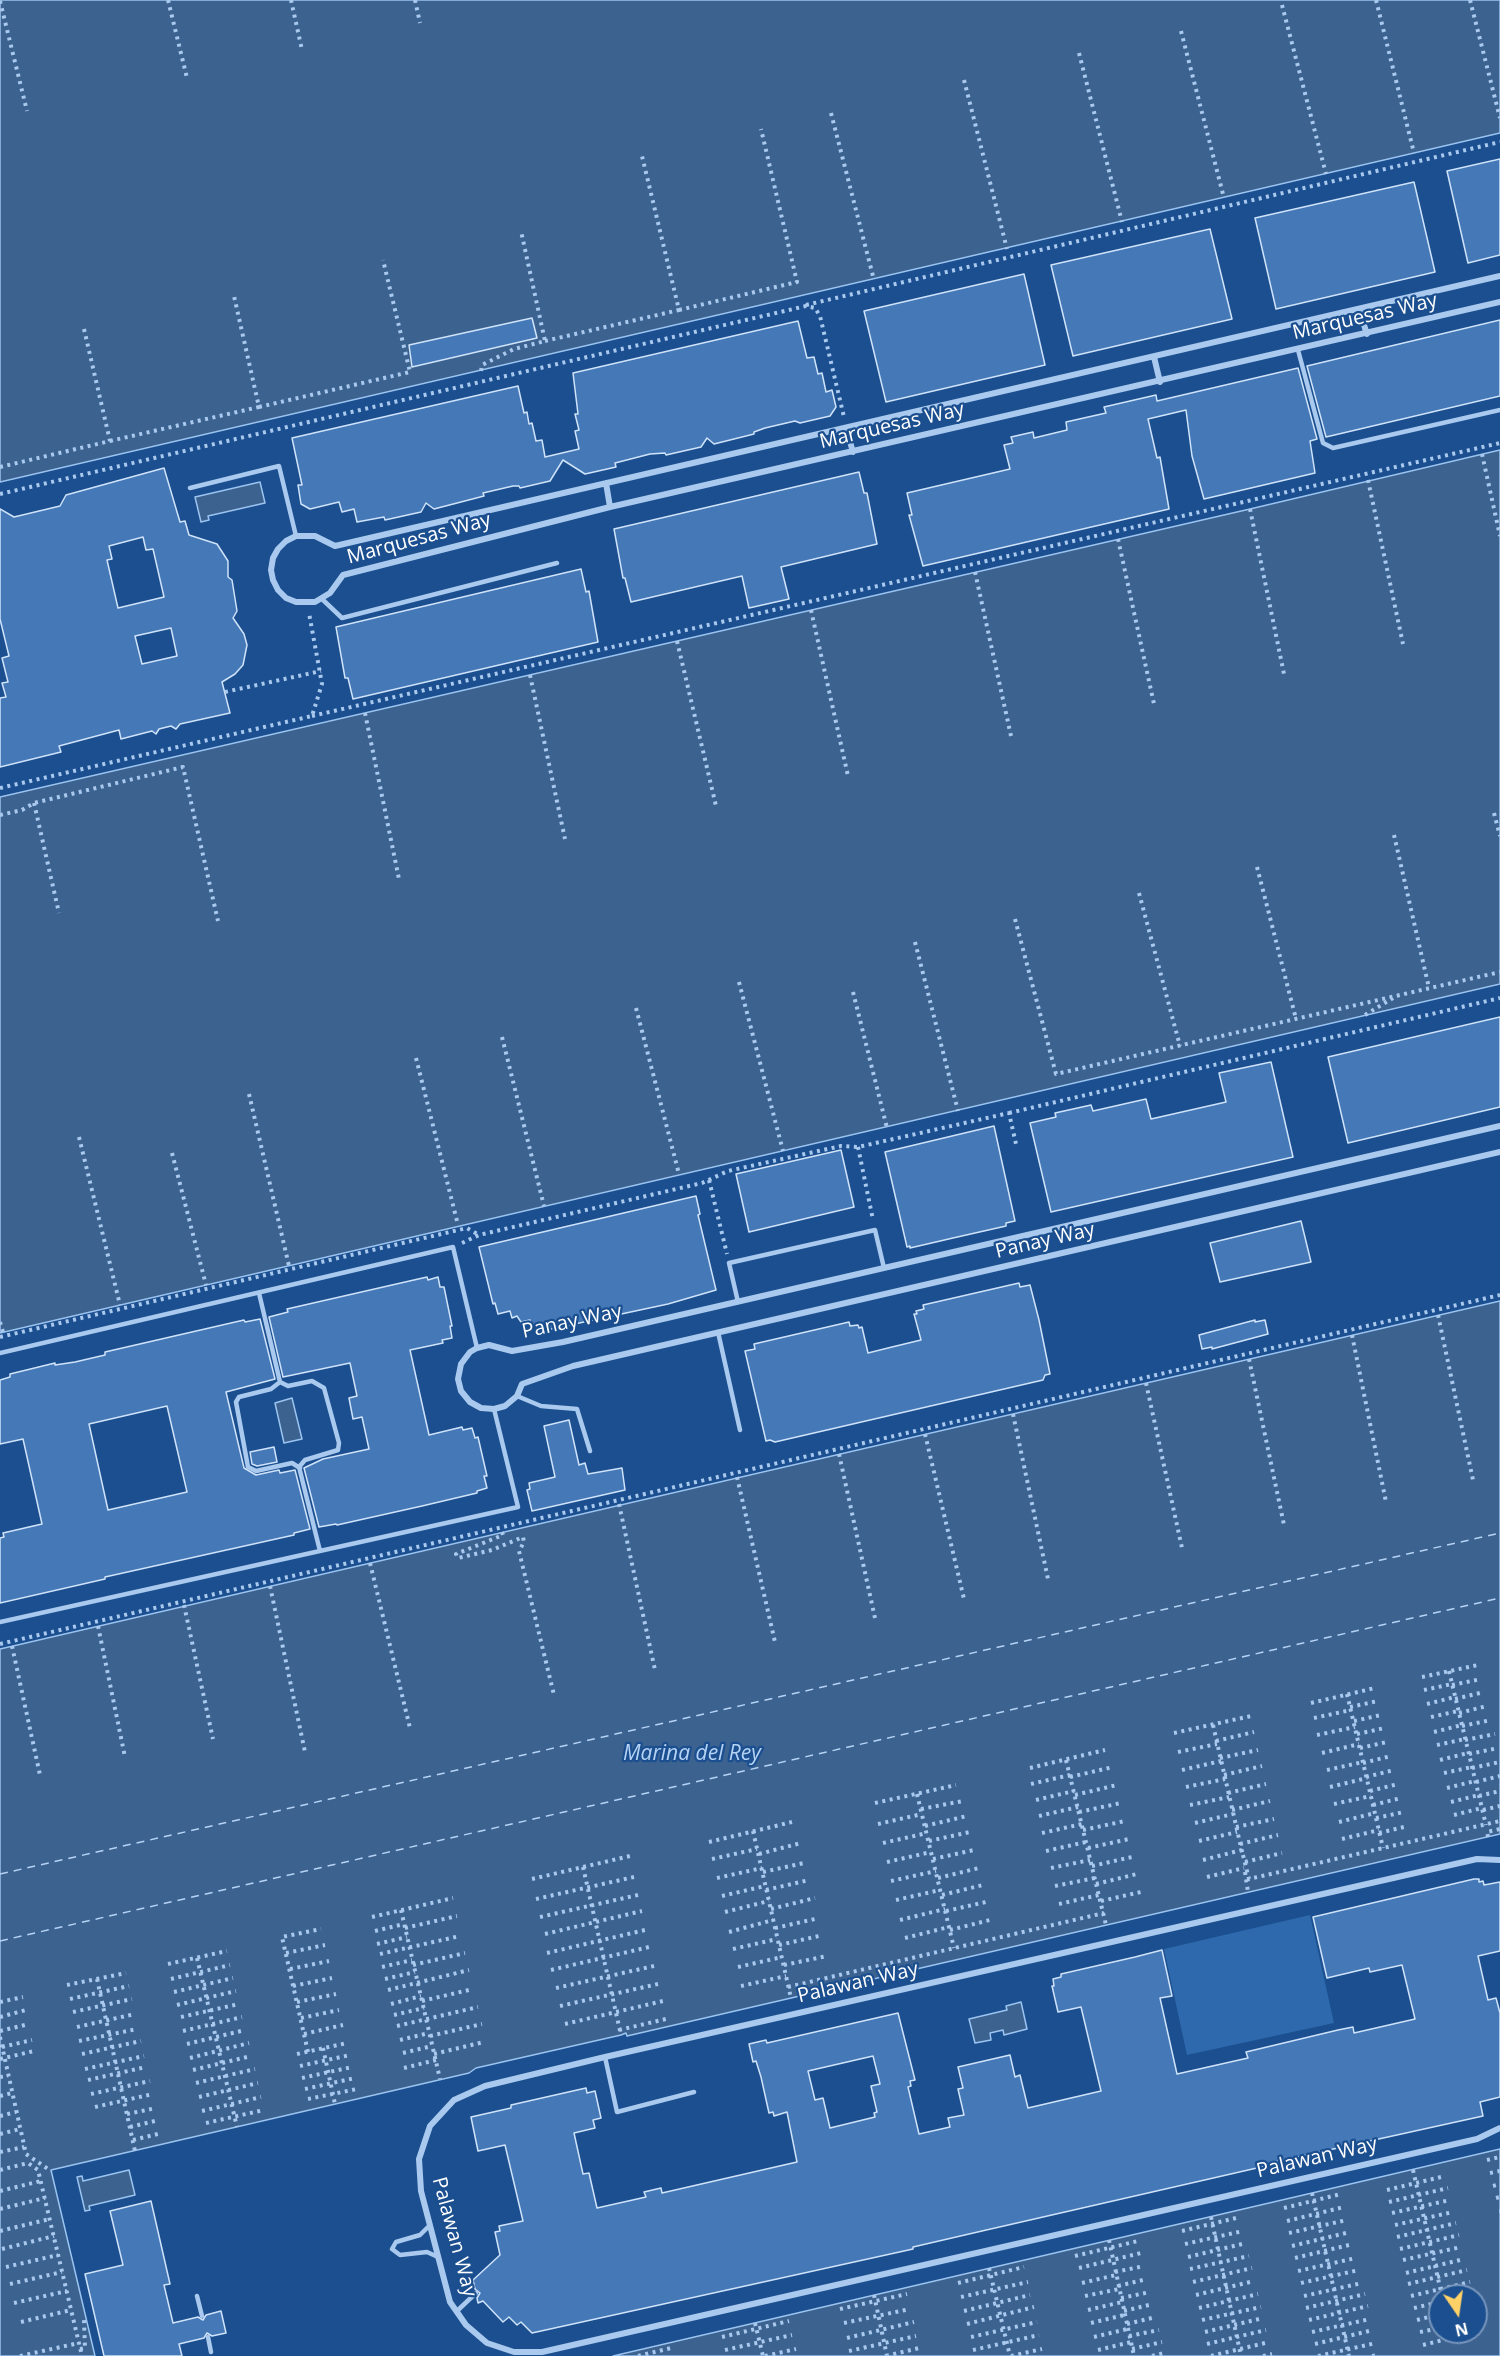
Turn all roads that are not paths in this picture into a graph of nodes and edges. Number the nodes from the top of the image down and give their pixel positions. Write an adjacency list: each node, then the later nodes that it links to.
1 (1500, 276): 3 (street, Marquesas Way)
2 (1500, 302): 4 (street, Marquesas Way)
3 (1359, 310): 4 (street); 6 (street, Marquesas Way)
4 (1367, 334): 5 (street, Marquesas Way)
5 (1298, 350): 7 (street, Marquesas Way); 8 (lane)
6 (1154, 357): 7 (street); 9 (street, Marquesas Way)
7 (1160, 381): 10 (street, Marquesas Way)
8 (1500, 410)
9 (846, 428): 10 (street); 11 (street, Marquesas Way)
10 (853, 452): 13 (street, Marquesas Way)
11 (606, 483): 13 (street); 14 (street, Marquesas Way)
12 (190, 488): 14 (lane)
13 (610, 507): 16 (street, Marquesas Way)
14 (296, 536): 16 (street)
15 (557, 563): 16 (lane)
16 (322, 599)
17 (1500, 1126): 19 (street, Panay Way)
18 (1500, 1152): 22 (street, Panay Way)
19 (884, 1268): 21 (street, Panay Way); 21 (lane)
20 (259, 1293): 23 (lane); 24 (lane); 25 (lane)
21 (738, 1302): 23 (street, Panay Way)
22 (718, 1332): 26 (street, Panay Way); 28 (lane)
23 (477, 1348): 27 (street)
24 (0, 1353)
25 (280, 1382): 30 (lane); 30 (lane)
26 (517, 1396): 27 (street, Panay Way); 29 (lane)
27 (494, 1409): 31 (lane)
28 (740, 1430)
29 (590, 1451)
30 (300, 1468): 31 (lane)
31 (320, 1551): 32 (lane)
32 (0, 1622)
33 (1500, 1860): 34 (street, Palawan Way)
34 (605, 2057): 35 (lane); 37 (street, Palawan Way)
35 (694, 2092)
36 (1500, 2128): 41 (street, Palawan Way)
37 (430, 2224): 38 (street, Palawan Way); 38 (lane)
38 (438, 2257): 41 (street, Palawan Way)
39 (476, 2293): 41 (lane)
40 (197, 2296): 42 (lane)
41 (457, 2311)
42 (202, 2316)
43 (208, 2337): 44 (lane)
44 (211, 2352)

